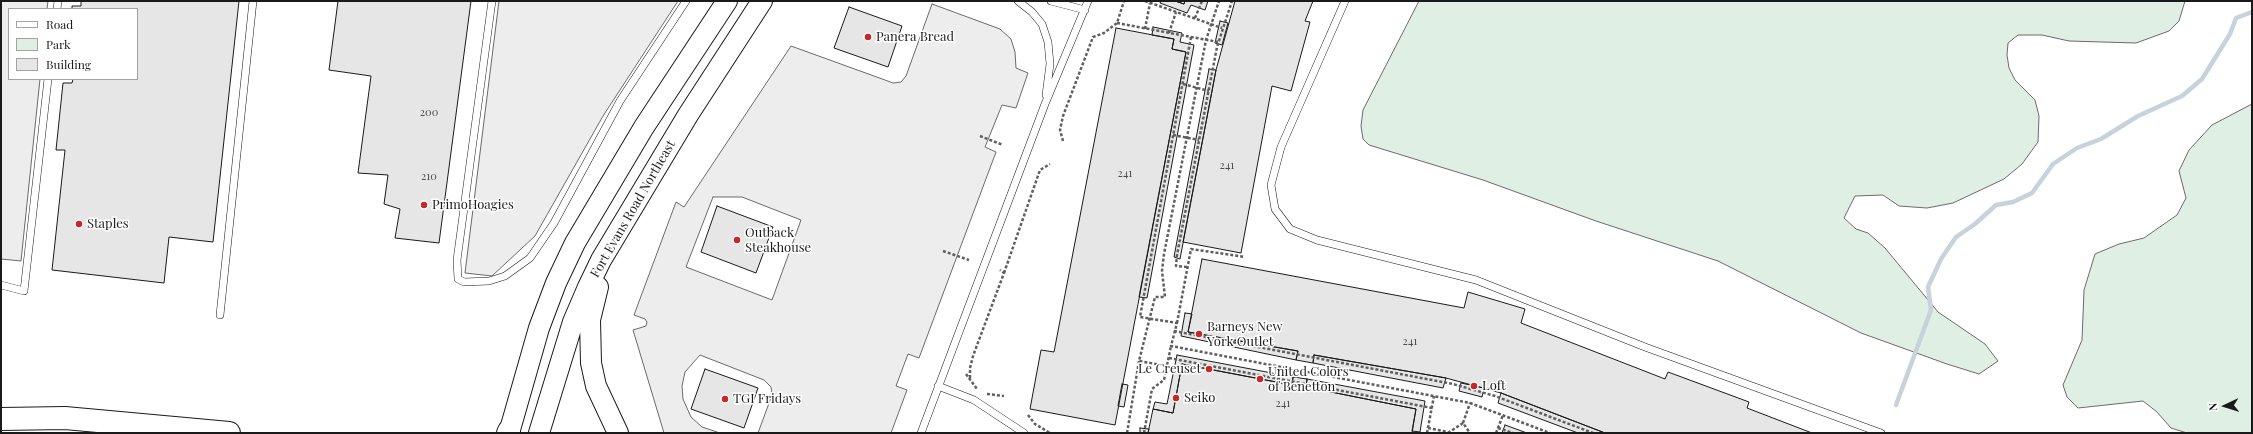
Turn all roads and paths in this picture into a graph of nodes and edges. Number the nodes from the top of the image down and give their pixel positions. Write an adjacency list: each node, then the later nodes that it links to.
1 (252, 1): 47 (lane)
2 (492, 1): 3 (lane)
3 (686, 1)
4 (727, 1): 70 (main road)
5 (762, 1): 39 (main road, Fort Evans Road Northeast)
6 (1018, 1): 31 (lane)
7 (1051, 1): 16 (lane)
8 (1088, 1): 16 (lane)
9 (1124, 1): 19 (path)
10 (1146, 1): 15 (path)
11 (1202, 1): 18 (path)
12 (1219, 1): 20 (path)
13 (1232, 1): 21 (path)
14 (1345, 1): 86 (lane)
15 (1150, 3): 17 (path); 22 (path)
16 (1085, 10): 31 (lane)
17 (1176, 12): 18 (path); 23 (path)
18 (1195, 18): 20 (path)
19 (1117, 23): 22 (path); 36 (path)
20 (1210, 24): 21 (path); 25 (path)
21 (1222, 28): 26 (path)
22 (1145, 29): 23 (path)
23 (1169, 33): 24 (path)
24 (1191, 37): 25 (path); 28 (path)
25 (1206, 40): 26 (path); 29 (path)
26 (1218, 42): 30 (path)
27 (48, 80): 46 (lane)
28 (1183, 84): 29 (path); 32 (path)
29 (1197, 88): 30 (path); 34 (path)
30 (1209, 91): 35 (path)
31 (1045, 104): 57 (lane)
32 (1173, 135): 34 (path); 48 (path)
33 (980, 136): 37 (path)
34 (1188, 137): 35 (path); 48 (path)
35 (1199, 140): 43 (path)
36 (1063, 141)
37 (1004, 146)
38 (1050, 164): 45 (path)
39 (629, 214): 72 (main road, Fort Evans Road Northeast); 73 (main road)
40 (943, 251): 42 (path)
41 (1245, 257): 43 (path)
42 (969, 260)
43 (1187, 267): 49 (path)
44 (1000, 270): 45 (path)
45 (1004, 273): 56 (path)
46 (1, 286)
47 (220, 315)
48 (1151, 319): 49 (path); 53 (path)
49 (1177, 323): 50 (path)
50 (1174, 331): 51 (path); 85 (path)
51 (1172, 346): 52 (path); 61 (path)
52 (1169, 358): 54 (path); 63 (path)
53 (1139, 361): 54 (path); 77 (path)
54 (1167, 366): 78 (path)
55 (966, 374): 56 (path)
56 (970, 378): 58 (path)
57 (938, 386): 74 (lane); 75 (lane)
58 (980, 391)
59 (985, 394): 60 (path)
60 (1004, 396)
61 (1434, 396): 62 (path); 63 (path)
62 (1470, 403): 65 (path); 67 (path)
63 (1432, 408): 68 (path)
64 (1028, 415): 76 (path)
65 (1503, 415): 69 (path); 84 (path)
66 (1, 419): 71 (highway)
67 (1464, 423): 80 (path); 81 (path)
68 (1428, 428): 79 (path); 80 (path)
69 (1498, 428): 82 (path); 83 (path)
70 (509, 432)
71 (229, 433)
72 (539, 433)
73 (618, 433)
74 (921, 433)
75 (1024, 433)
76 (1050, 433)
77 (1127, 433)
78 (1144, 433)
79 (1427, 433)
80 (1448, 433)
81 (1470, 433)
82 (1496, 433)
83 (1513, 433)
84 (1550, 433)
85 (1593, 433)
86 (1881, 433)

